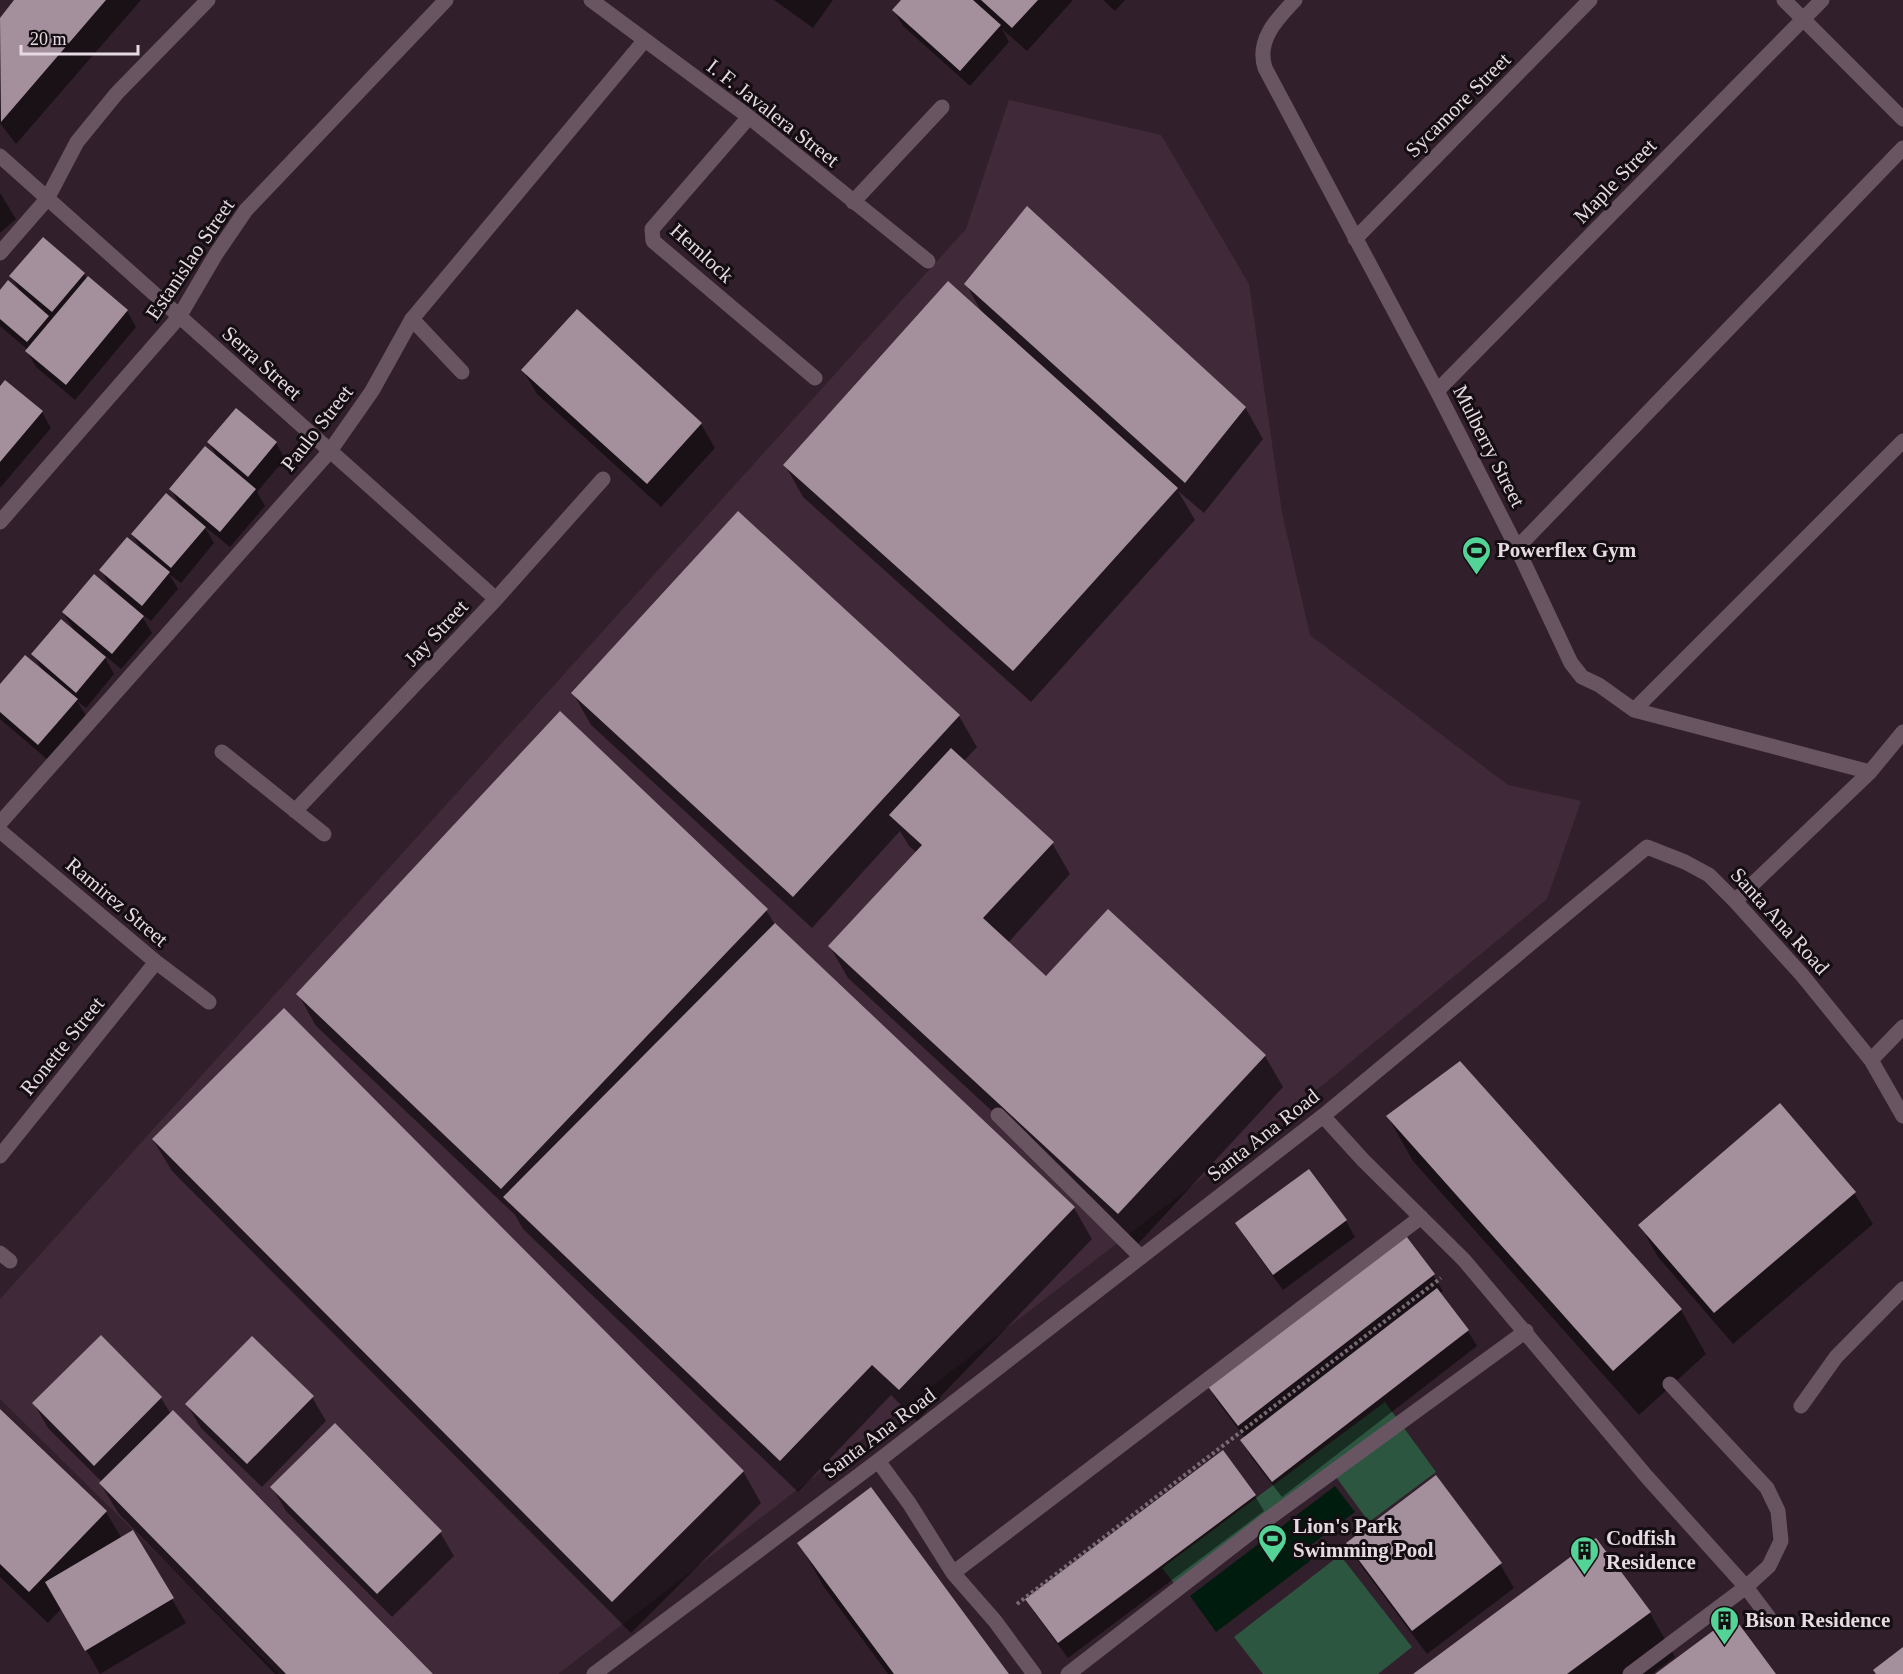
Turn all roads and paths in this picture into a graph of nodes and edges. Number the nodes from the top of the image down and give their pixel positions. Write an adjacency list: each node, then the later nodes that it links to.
1 (208, 0): 15 (street)
2 (446, 0): 20 (street, Estanislao Street)
3 (591, 0): 9 (street, I. F. Javalera Street)
4 (1295, 0): 17 (street, Mulberry Street)
5 (1590, 0): 17 (street, Sycamore Street)
6 (1784, 0): 8 (street)
7 (1822, 0): 8 (street, Maple Street)
8 (1803, 19): 12 (street); 24 (street, Maple Street)
9 (644, 41): 11 (street, I. F. Javalera Street); 21 (street, Paulo Street)
10 (942, 107): 16 (street)
11 (749, 117): 16 (street, I. F. Javalera Street); 23 (street, Hemlock)
12 (1903, 119)
13 (1903, 148): 29 (street)
14 (0, 156): 15 (street, Serra Street)
15 (47, 199): 18 (street); 20 (street, Serra Street)
16 (853, 202): 19 (street, I. F. Javalera Street)
17 (1355, 239): 24 (street, Mulberry Street)
18 (0, 254)
19 (928, 261)
20 (179, 317): 26 (street, Serra Street); 28 (street, Estanislao Street)
21 (412, 319): 22 (street); 26 (street, Paulo Street)
22 (462, 372)
23 (814, 378)
24 (1437, 391): 29 (street, Mulberry Street)
25 (1903, 441): 31 (street)
26 (330, 451): 30 (street, Serra Street); 36 (street, Paulo Street)
27 (603, 479): 30 (street, Jay Street)
28 (0, 522)
29 (1517, 548): 31 (street, Mulberry Street)
30 (496, 599): 35 (street, Jay Street)
31 (1634, 710): 34 (street, Mulberry Street)
32 (1903, 732): 34 (street)
33 (222, 752): 35 (street)
34 (1870, 772): 39 (street)
35 (295, 811): 38 (street)
36 (0, 823)
37 (0, 831): 40 (street, Ramirez Street)
38 (324, 834)
39 (1735, 901): 43 (street, Santa Ana Road); 45 (street, Santa Ana Road)
40 (156, 962): 41 (street, Ramirez Street); 47 (street, Ronette Street)
41 (209, 1002)
42 (1903, 1027): 43 (street)
43 (1871, 1060): 46 (street, Santa Ana Road)
44 (998, 1115): 49 (street)
45 (1323, 1116): 48 (street); 49 (street, Santa Ana Road)
46 (1903, 1116)
47 (0, 1156)
48 (1421, 1217): 50 (street); 56 (street)
49 (1141, 1257): 55 (street, Santa Ana Road)
50 (1464, 1260): 52 (street); 59 (path)
51 (1903, 1289): 54 (street)
52 (1526, 1331): 57 (street); 62 (street)
53 (1670, 1384): 57 (street)
54 (1801, 1406)
55 (878, 1461): 56 (street); 60 (street, Santa Ana Road)
56 (953, 1573): 59 (street)
57 (1746, 1587): 58 (street); 63 (street)
58 (1770, 1619)
59 (995, 1621): 61 (street)
60 (594, 1674)
61 (1034, 1674)
62 (1068, 1674)
63 (1630, 1674)

